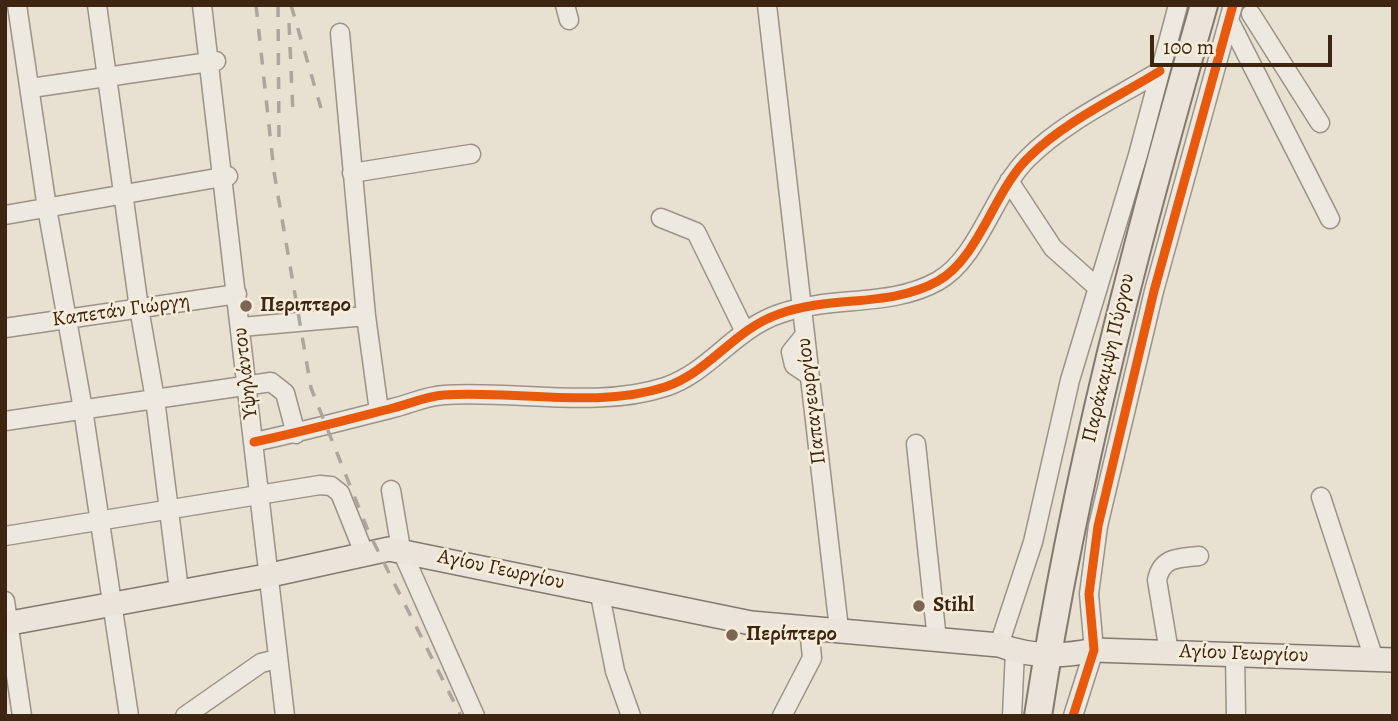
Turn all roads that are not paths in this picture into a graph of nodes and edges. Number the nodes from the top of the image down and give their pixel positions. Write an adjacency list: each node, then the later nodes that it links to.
1 (17, 5): 14 (street)
2 (97, 5): 13 (street)
3 (202, 5): 11 (street, Υψηλάντου)
4 (210, 5): 11 (street, Υψηλάντου)
5 (767, 5): 28 (street, Παπαγεωργίου)
6 (1178, 5): 12 (street)
7 (1204, 5): 59 (highway, Παράκαμψη Πύργου)
8 (1256, 9): 9 (street); 15 (street)
9 (1232, 18): 24 (street); 61 (street)
10 (340, 33): 17 (street)
11 (212, 62): 13 (street); 18 (street, Υψηλάντου)
12 (1160, 71): 19 (street); 25 (street)
13 (107, 76): 14 (street); 20 (street)
14 (31, 88): 21 (street)
15 (1320, 123)
16 (471, 154): 17 (street)
17 (352, 173): 29 (street)
18 (224, 177): 20 (street); 26 (street, Υψηλάντου)
19 (1009, 181): 25 (street); 28 (street)
20 (123, 192): 21 (street); 27 (street)
21 (47, 208): 22 (street); 30 (street)
22 (5, 215)
23 (661, 218): 33 (street)
24 (1330, 219)
25 (1098, 288): 60 (street)
26 (237, 294): 27 (street, Καπετάν Γιώργη); 31 (street, Υψηλάντου)
27 (139, 309): 30 (street, Καπετάν Γιώργη); 35 (street)
28 (801, 309): 33 (street); 57 (street, Παπαγεωργίου)
29 (366, 316): 31 (street); 37 (street)
30 (67, 319): 32 (street, Καπετάν Γιώργη); 36 (street)
31 (241, 327): 34 (street, Υψηλάντου)
32 (5, 328)
33 (744, 330): 37 (street)
34 (247, 386): 35 (street); 39 (street); 40 (street, Υψηλάντου)
35 (155, 399): 36 (street); 45 (street)
36 (83, 410): 38 (street); 46 (street)
37 (379, 411): 39 (street)
38 (5, 421)
39 (296, 433): 40 (street)
40 (254, 442): 43 (street, Υψηλάντου)
41 (916, 444): 58 (street)
42 (391, 490): 48 (street)
43 (261, 494): 45 (street); 49 (street); 51 (street, Υψηλάντου)
44 (1321, 497): 65 (street)
45 (167, 509): 46 (street); 52 (street)
46 (99, 522): 47 (street); 54 (street)
47 (5, 536)
48 (401, 549): 49 (main road, Αγίου Γεωργίου); 53 (main road, Αγίου Γεωργίου); 70 (street)
49 (364, 553): 51 (main road, Αγίου Γεωργίου)
50 (1199, 556): 62 (street)
51 (266, 576): 52 (main road, Αγίου Γεωργίου); 64 (street, Υψηλάντου)
52 (179, 590): 54 (main road, Αγίου Γεωργίου)
53 (599, 590): 56 (main road, Αγίου Γεωργίου); 71 (street)
54 (110, 603): 55 (main road, Αγίου Γεωργίου); 67 (street)
55 (6, 616): 66 (street)
56 (809, 628): 57 (main road, Αγίου Γεωργίου); 72 (street)
57 (839, 629): 58 (main road, Αγίου Γεωργίου)
58 (937, 640): 60 (main road, Αγίου Γεωργίου)
59 (1050, 647): 60 (main road, Αγίου Γεωργίου); 61 (main road, Αγίου Γεωργίου); 74 (highway, Παράκαμψη Πύργου)
60 (1007, 648): 73 (street)
61 (1094, 650): 62 (main road, Αγίου Γεωργίου); 75 (street)
62 (1169, 652): 63 (main road, Αγίου Γεωργίου)
63 (1235, 653): 65 (main road, Αγίου Γεωργίου); 76 (street)
64 (277, 659): 68 (street); 69 (street, Υψηλάντου)
65 (1383, 660)
66 (22, 716)
67 (129, 716)
68 (184, 716)
69 (285, 716)
70 (475, 716)
71 (631, 716)
72 (782, 716)
73 (1012, 716)
74 (1038, 716)
75 (1073, 716)
76 (1236, 716)

